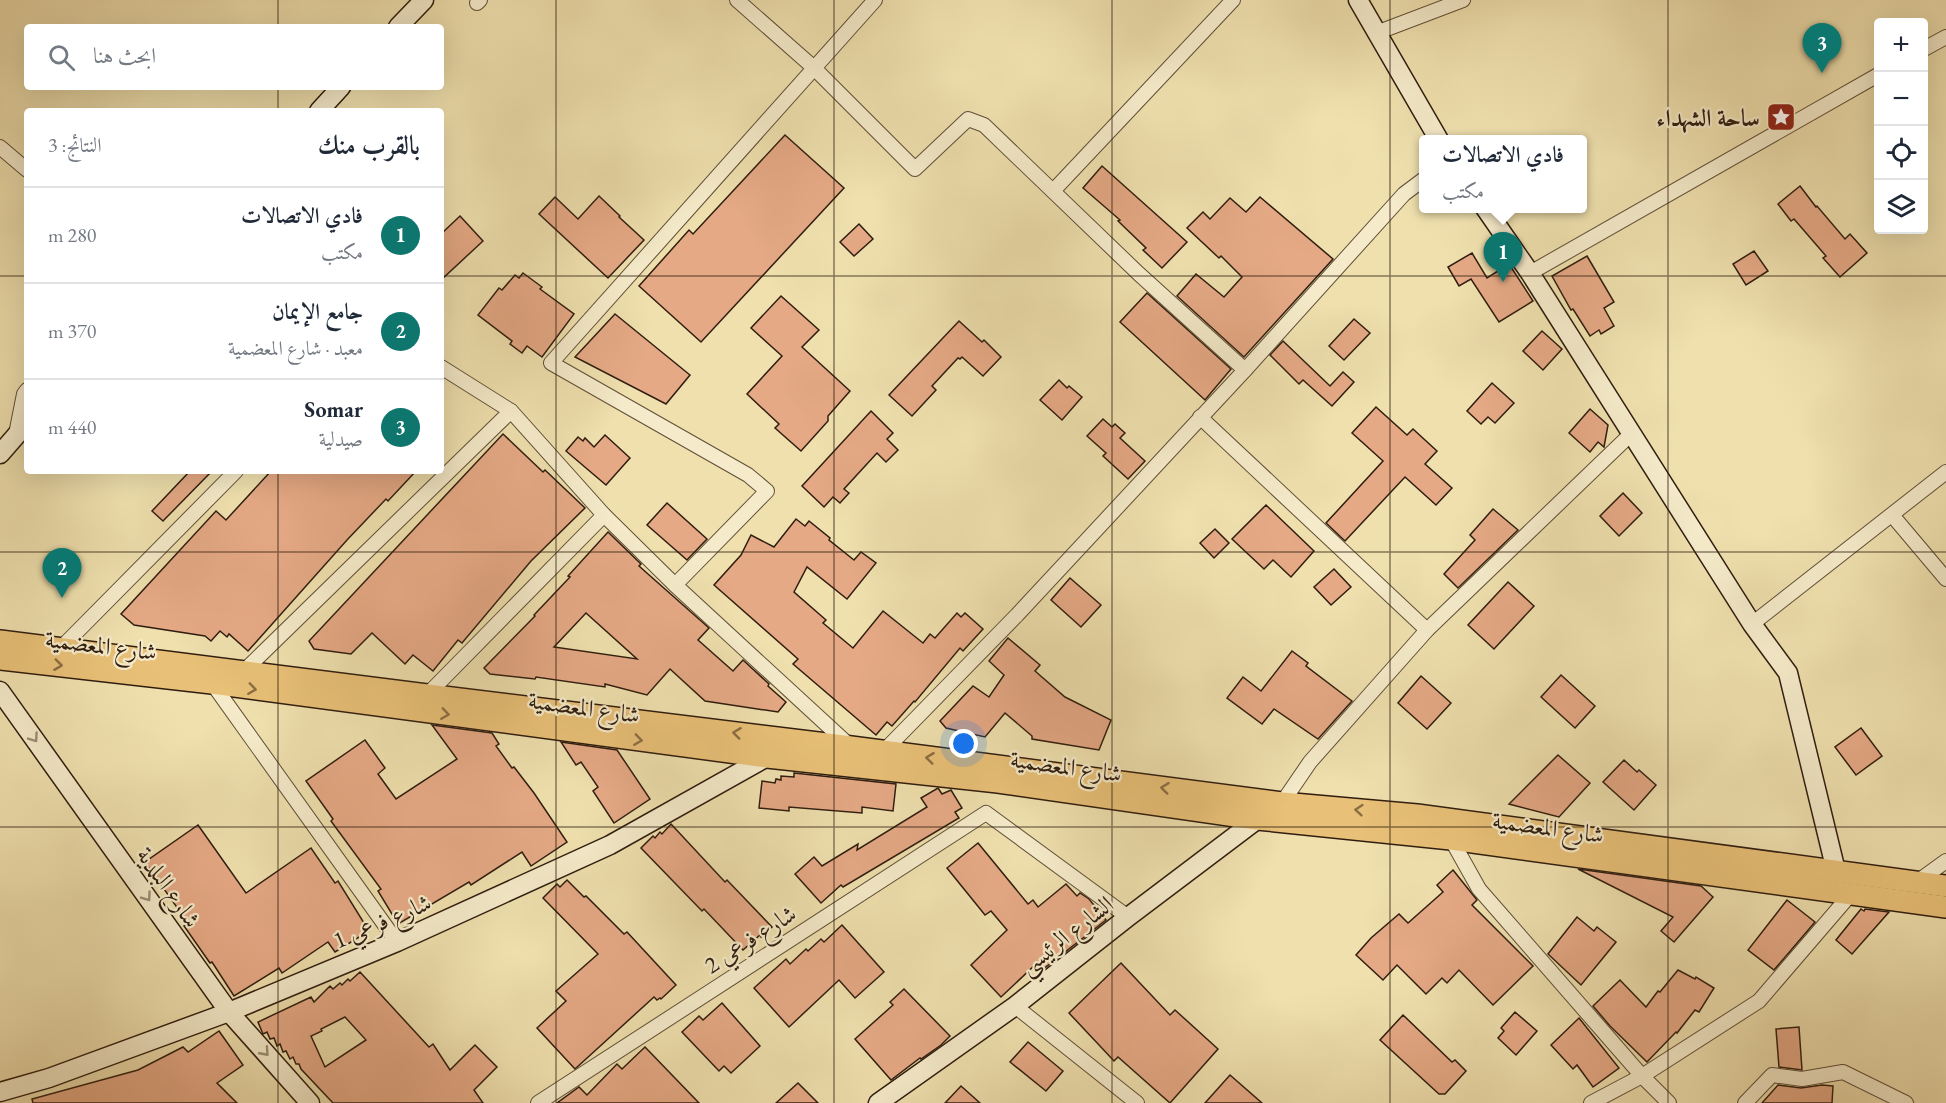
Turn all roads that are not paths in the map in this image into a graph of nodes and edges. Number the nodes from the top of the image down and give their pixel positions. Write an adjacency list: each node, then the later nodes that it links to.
1 (424, 0): 7 (street)
2 (737, 0): 11 (street)
3 (875, 0): 11 (street)
4 (1233, 0): 19 (street)
5 (1358, 0): 8 (street)
6 (1463, 0): 8 (street)
7 (401, 24)
8 (1376, 33): 15 (street)
9 (1946, 37): 10 (street)
10 (1928, 47)
11 (813, 67): 19 (street); 34 (street)
12 (1874, 77): 21 (street)
13 (338, 90): 14 (street)
14 (322, 108)
15 (1436, 135)
16 (0, 147): 17 (street)
17 (24, 167)
18 (1419, 183): 23 (street)
19 (1053, 191): 23 (street)
20 (1488, 213): 21 (street)
21 (1530, 273): 27 (street)
22 (444, 369): 25 (street)
23 (1245, 370): 26 (street)
24 (24, 394): 28 (street)
25 (511, 411): 31 (street); 40 (street)
26 (1200, 417): 36 (street); 45 (street)
27 (1631, 434): 35 (street); 36 (street)
28 (10, 442)
29 (1946, 472): 32 (street)
30 (233, 474): 38 (street)
31 (604, 515): 34 (street); 43 (street)
32 (1892, 515): 33 (street); 35 (street)
33 (1946, 579)
34 (675, 585): 44 (street)
35 (1752, 624): 52 (street)
36 (1427, 630): 47 (street)
37 (0, 640): 38 (main road, شارع المعضمية)
38 (61, 648): 40 (main road, شارع المعضمية)
39 (0, 659): 41 (main road, شارع المعضمية, one-way to 41)
40 (244, 671): 43 (main road, شارع المعضمية)
41 (212, 683): 46 (main road, شارع المعضمية, one-way to 46); 58 (street)
42 (0, 691): 60 (street, شارع البلدية, one-way to 60)
43 (427, 695): 44 (main road, شارع المعضمية, one-way to 43)
44 (851, 747): 45 (main road, شارع المعضمية)
45 (882, 752): 47 (main road, شارع المعضمية, one-way to 45)
46 (767, 757): 48 (main road, شارع المعضمية); 58 (street, شارع فرعي 1)
47 (1282, 803): 48 (street, الشارع الرئيسي); 49 (main road, شارع المعضمية, one-way to 47)
48 (1257, 819): 49 (main road, شارع المعضمية); 57 (street, الشارع الرئيسي)
49 (1417, 826): 50 (main road, شارع المعضمية); 52 (main road, شارع المعضمية)
50 (1451, 839): 55 (main road, شارع المعضمية); 61 (street)
51 (1946, 861): 53 (street)
52 (1836, 871): 53 (main road, شارع المعضمية)
53 (1917, 882): 54 (main road, شارع المعضمية)
54 (1946, 886)
55 (1850, 895): 56 (main road, شارع المعضمية); 61 (street)
56 (1946, 907)
57 (1128, 917): 59 (street, الشارع الرئيسي); 64 (street, شارع فرعي 2)
58 (397, 942): 60 (street, شارع فرعي 1)
59 (1015, 1006): 65 (street, الشارع الرئيسي); 66 (street)
60 (229, 1012): 62 (street, شارع فرعي 1); 63 (street, شارع البلدية, one-way to 63)
61 (1642, 1076): 67 (street); 68 (street)
62 (0, 1092)
63 (310, 1103)
64 (538, 1103)
65 (878, 1103)
66 (1137, 1103)
67 (1591, 1103)
68 (1670, 1103)
69 (1745, 1103): 70 (street)
70 (1906, 1103)

